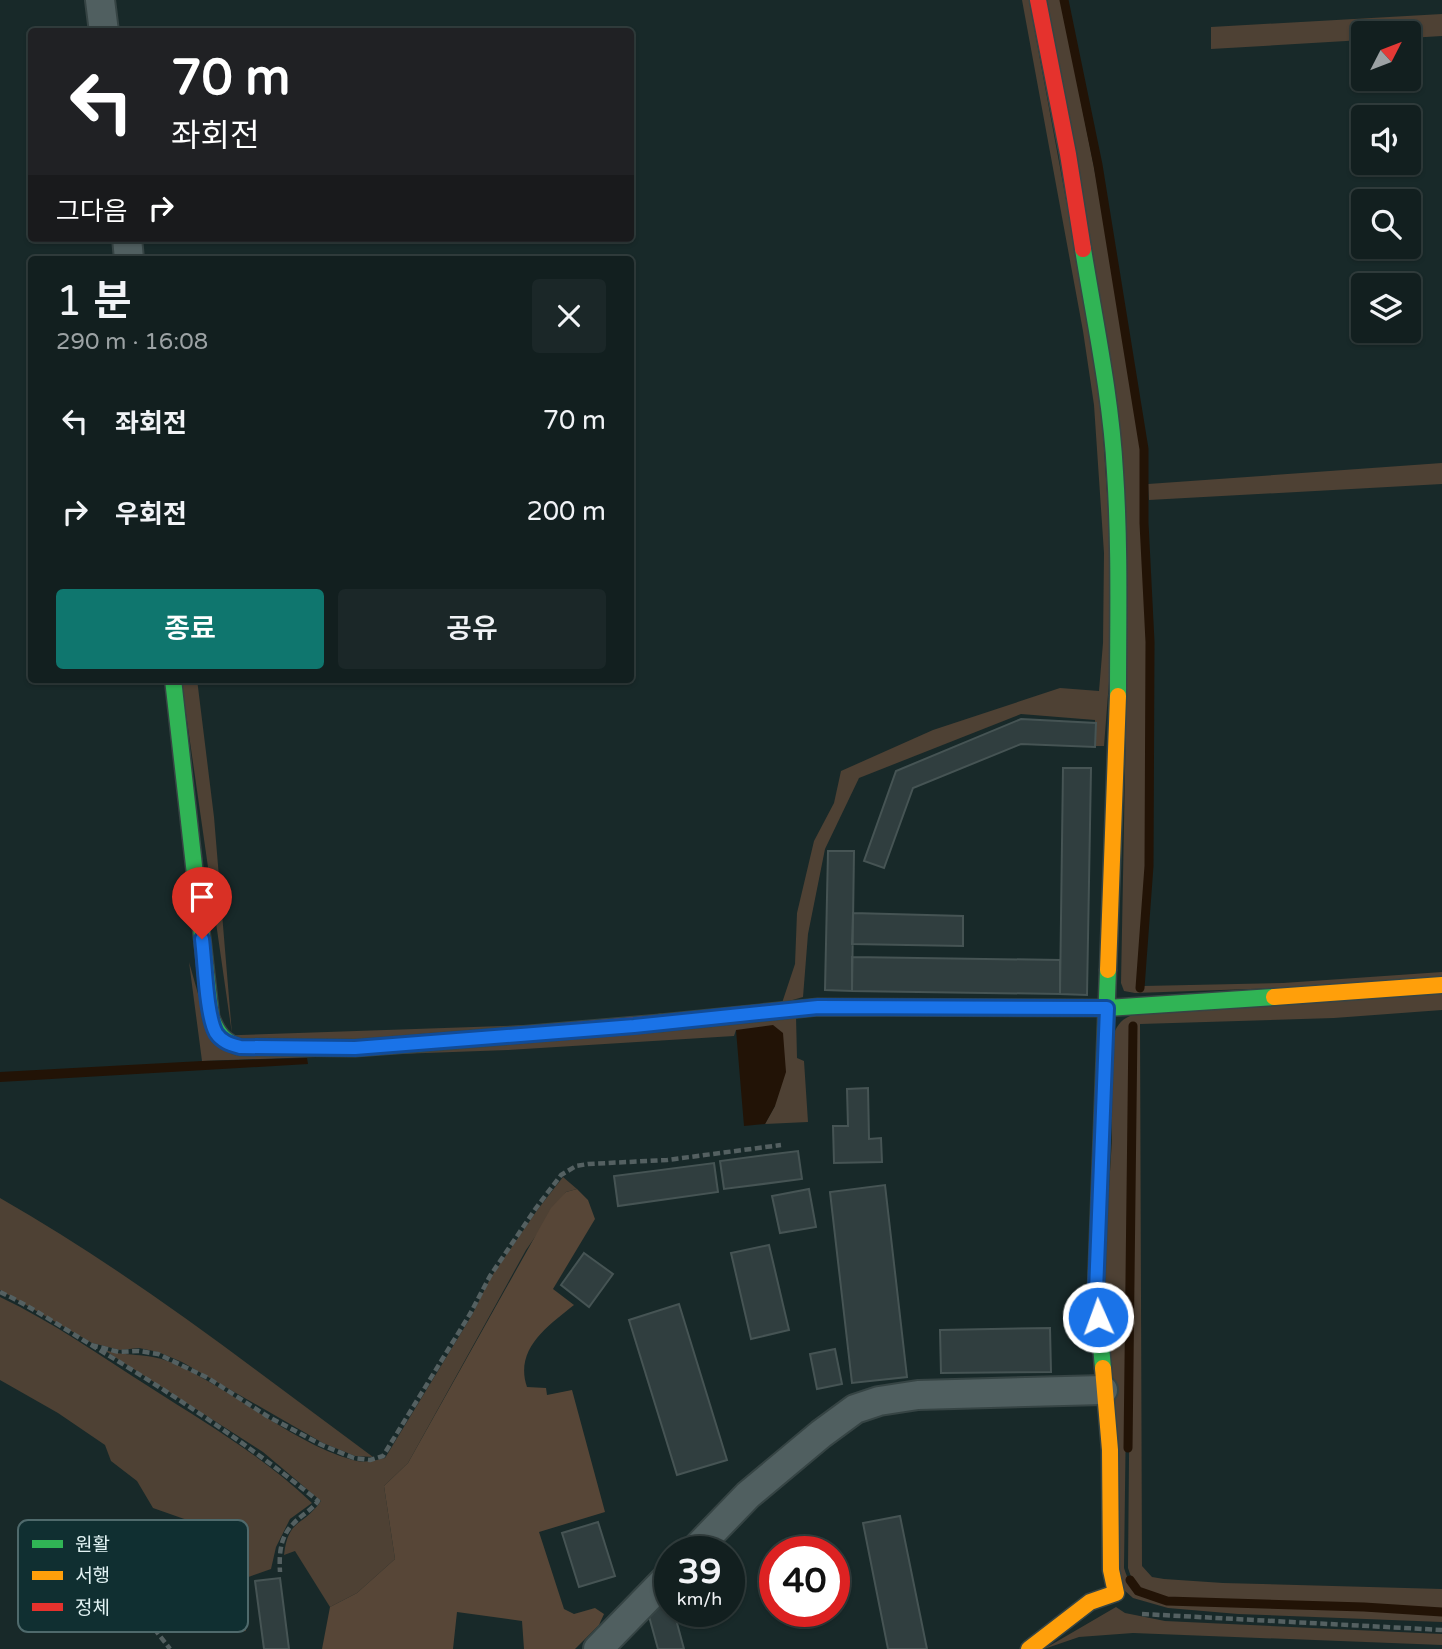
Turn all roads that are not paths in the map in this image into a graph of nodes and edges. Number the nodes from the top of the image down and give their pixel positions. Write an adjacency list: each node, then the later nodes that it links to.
1 (100, 0): 3 (street)
2 (1038, 0): 6 (street)
3 (104, 28)
4 (173, 683): 6 (street)
5 (1442, 985): 6 (street)
6 (1107, 1008): 7 (street)
7 (1103, 1390): 8 (street); 11 (street)
8 (708, 1536)
9 (654, 1591): 10 (street)
10 (598, 1649)
11 (1029, 1649)

